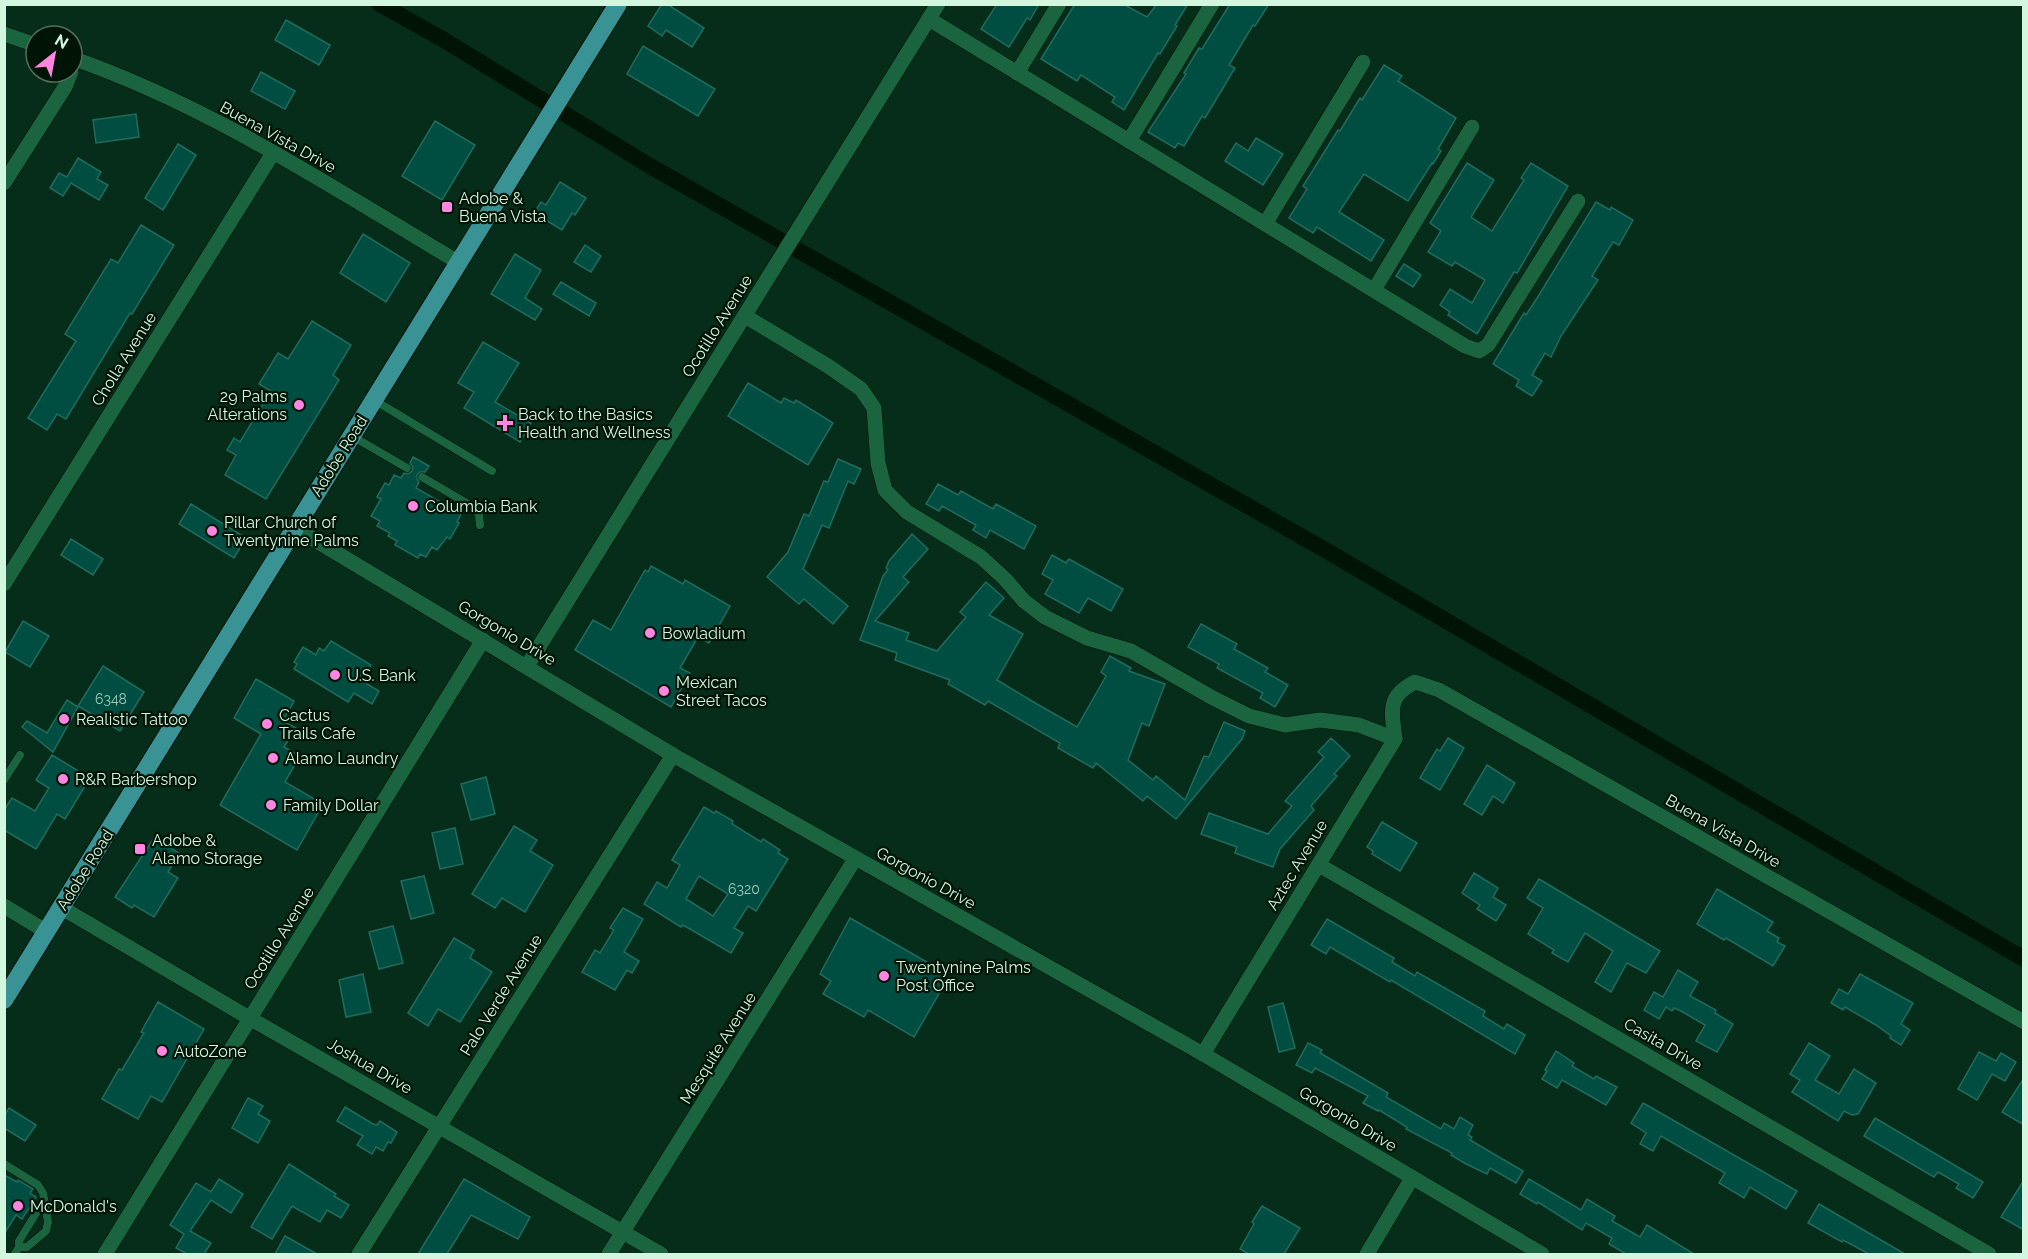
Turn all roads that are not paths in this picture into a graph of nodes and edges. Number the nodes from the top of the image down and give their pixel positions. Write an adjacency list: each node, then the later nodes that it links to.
1 (618, 4): 18 (main road, Adobe Road)
2 (938, 4): 5 (street, Ocotillo Avenue)
3 (1059, 4): 10 (street)
4 (1212, 4): 13 (street)
5 (929, 19): 10 (street); 20 (street, Ocotillo Avenue)
6 (4, 34): 7 (street)
7 (24, 41)
8 (1363, 62): 17 (street)
9 (84, 68): 14 (street, Buena Vista Drive)
10 (1017, 73): 13 (street)
11 (66, 84): 15 (street)
12 (1472, 127): 19 (street)
13 (1130, 141): 17 (street)
14 (273, 153): 18 (street, Buena Vista Drive); 28 (street, Cholla Avenue)
15 (4, 183)
16 (1578, 201): 19 (street)
17 (1265, 224): 19 (street)
18 (458, 262): 21 (main road, Adobe Road)
19 (1374, 290)
20 (745, 316): 30 (street, Ocotillo Avenue); 31 (street)
21 (374, 400): 22 (main road, Adobe Road); 24 (lane)
22 (352, 436): 23 (lane); 27 (main road, Adobe Road)
23 (406, 468)
24 (492, 471)
25 (422, 477): 26 (lane)
26 (480, 525)
27 (296, 528): 29 (street, Gorgonio Drive); 38 (main road, Adobe Road)
28 (4, 584)
29 (483, 640): 30 (street, Gorgonio Drive); 41 (street, Ocotillo Avenue)
30 (526, 666): 33 (street, Gorgonio Drive)
31 (1395, 740): 36 (street, Aztec Avenue); 42 (street, Buena Vista Drive)
32 (20, 755): 34 (lane)
33 (673, 755): 35 (street, Gorgonio Drive); 44 (street, Palo Verde Avenue)
34 (4, 780)
35 (855, 859): 43 (street, Gorgonio Drive); 48 (street, Mesquite Avenue)
36 (1319, 865): 43 (street, Aztec Avenue); 56 (street, Casita Drive)
37 (4, 906): 39 (street)
38 (62, 908): 39 (main road, Adobe Road); 41 (street, Joshua Drive)
39 (47, 932): 40 (main road, Adobe Road)
40 (4, 1000)
41 (251, 1019): 44 (street, Joshua Drive); 50 (street, Ocotillo Avenue)
42 (2024, 1023)
43 (1203, 1054): 46 (street, Gorgonio Drive)
44 (439, 1126): 48 (street, Joshua Drive); 51 (street, Palo Verde Avenue)
45 (4, 1164): 47 (lane)
46 (1412, 1178): 54 (street); 55 (street, Gorgonio Drive)
47 (43, 1202): 49 (lane); 49 (lane)
48 (623, 1232): 52 (street, Mesquite Avenue); 53 (street, Joshua Drive)
49 (17, 1251)
50 (105, 1254)
51 (359, 1254)
52 (609, 1254)
53 (662, 1254)
54 (1367, 1254)
55 (1542, 1254)
56 (1989, 1254)

